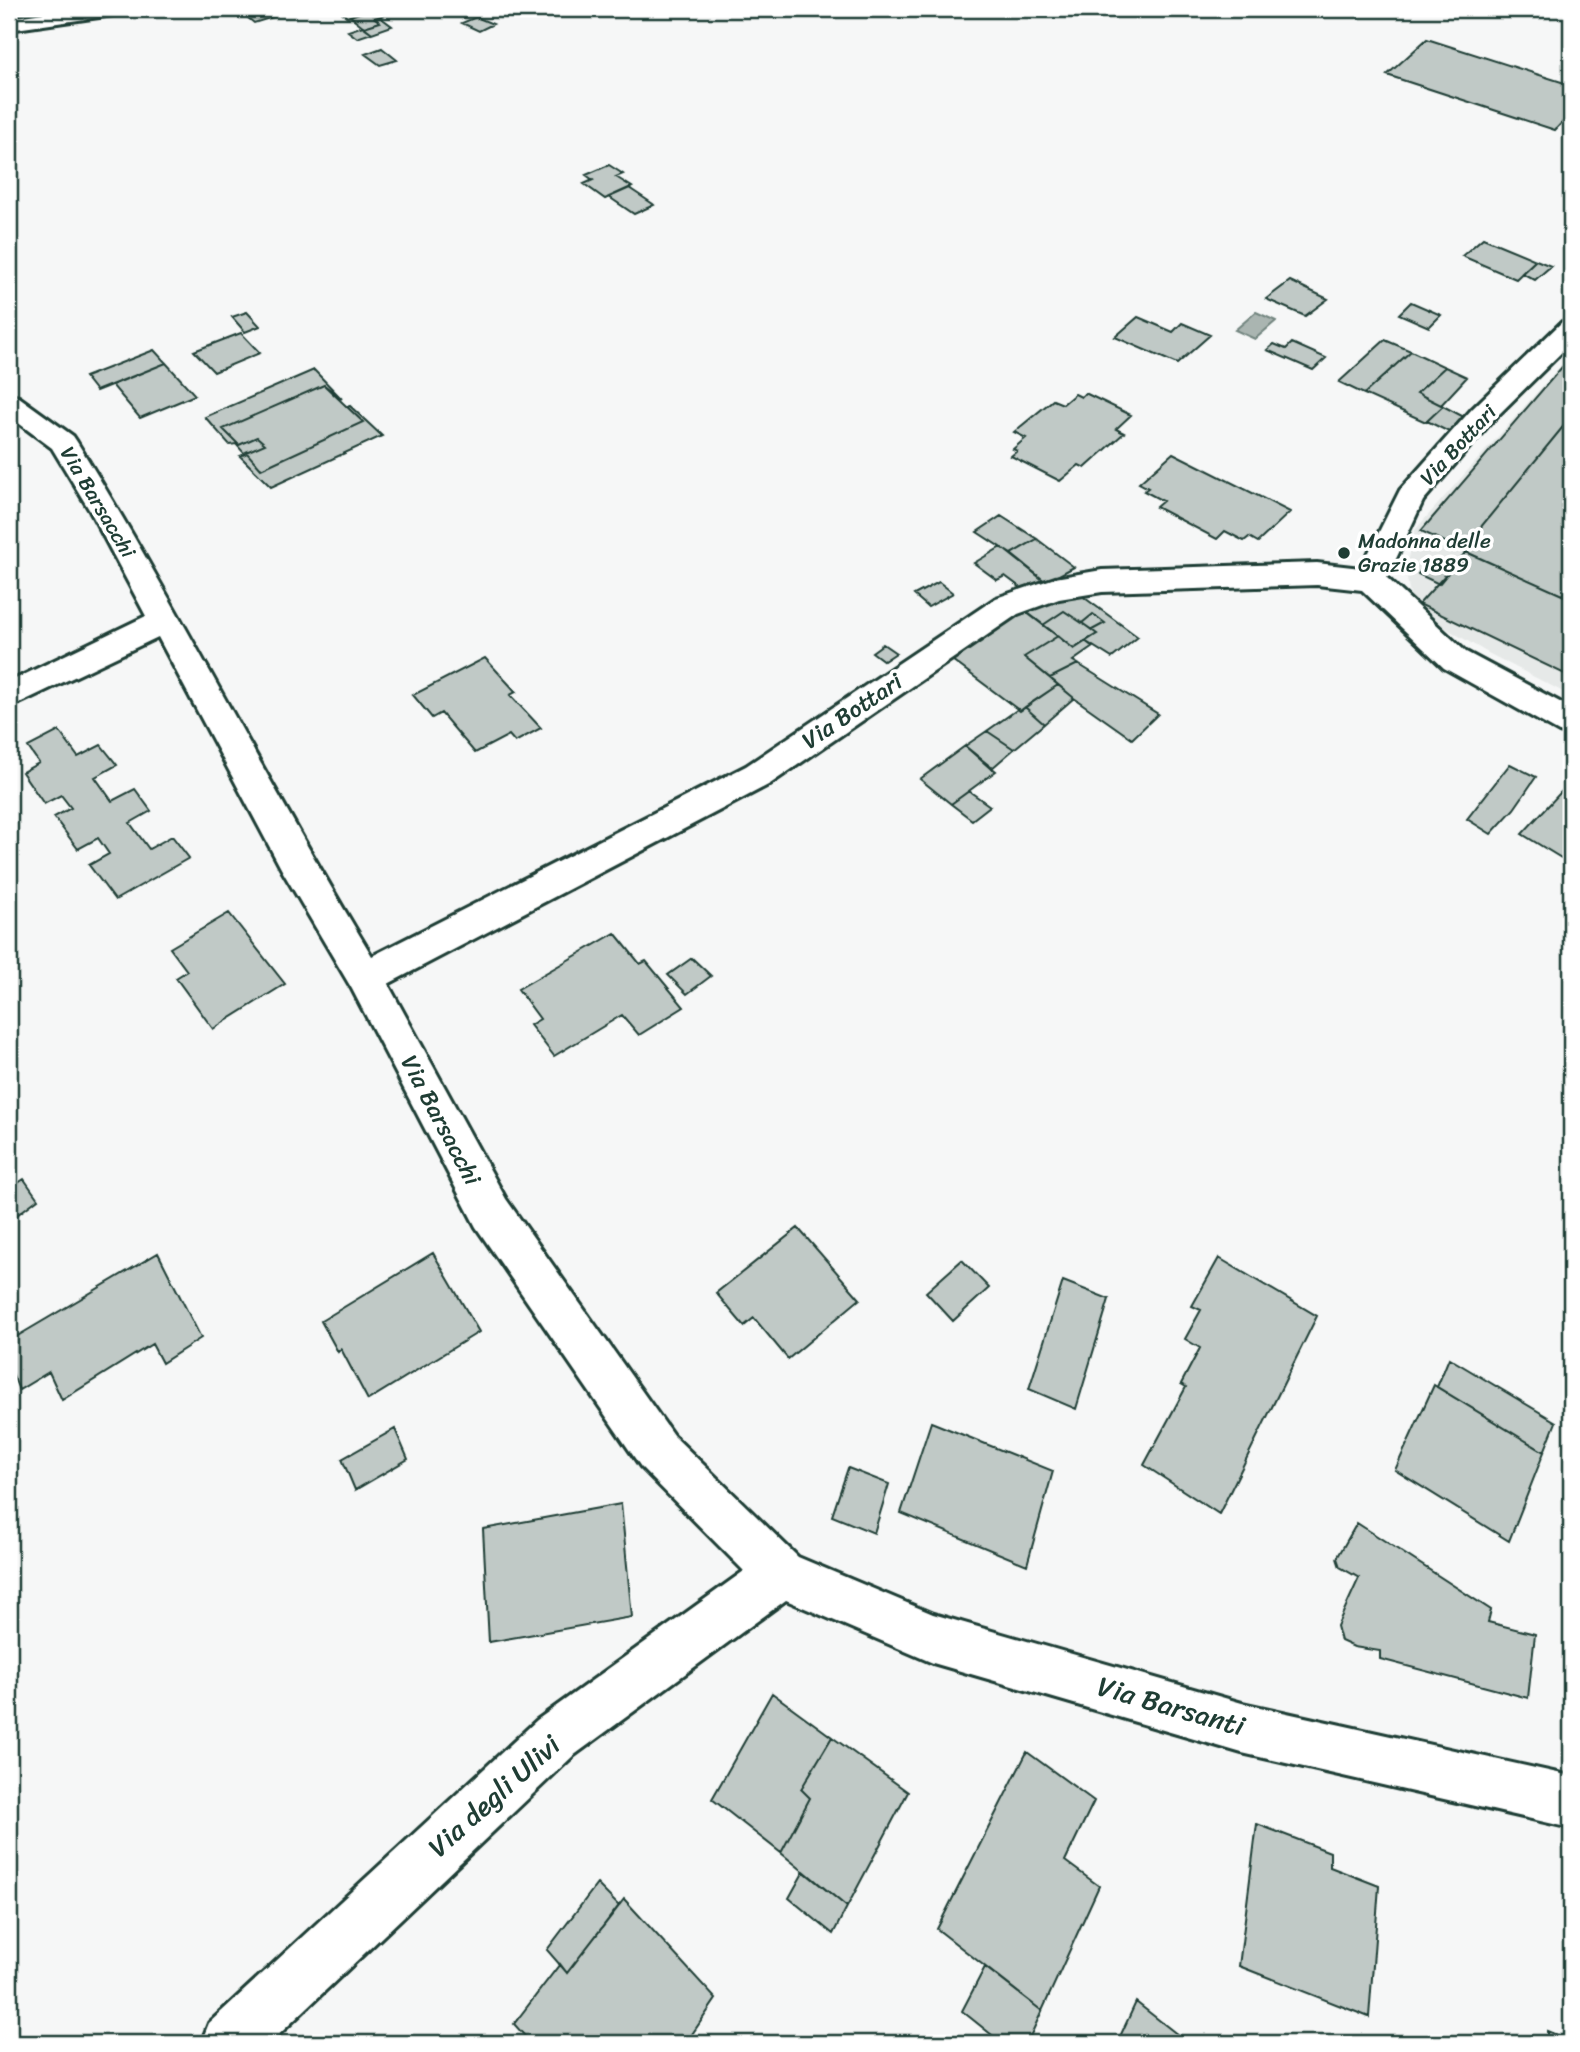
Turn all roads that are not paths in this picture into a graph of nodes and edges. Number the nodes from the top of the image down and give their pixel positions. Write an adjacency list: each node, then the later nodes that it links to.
1 (113, 9): 2 (street)
2 (9, 24)
3 (1571, 328): 5 (street, Via Bottari)
4 (9, 403): 6 (street, Via Barsacchi)
5 (1371, 580): 8 (street); 9 (street, Via Bottari)
6 (165, 620): 7 (street); 9 (street, Via Barsacchi)
7 (9, 696)
8 (1571, 723)
9 (365, 978): 10 (street, Via Barsacchi)
10 (781, 1574): 11 (street, Via Barsanti); 12 (street, Via degli Ulivi)
11 (1571, 1802)
12 (229, 2043)

